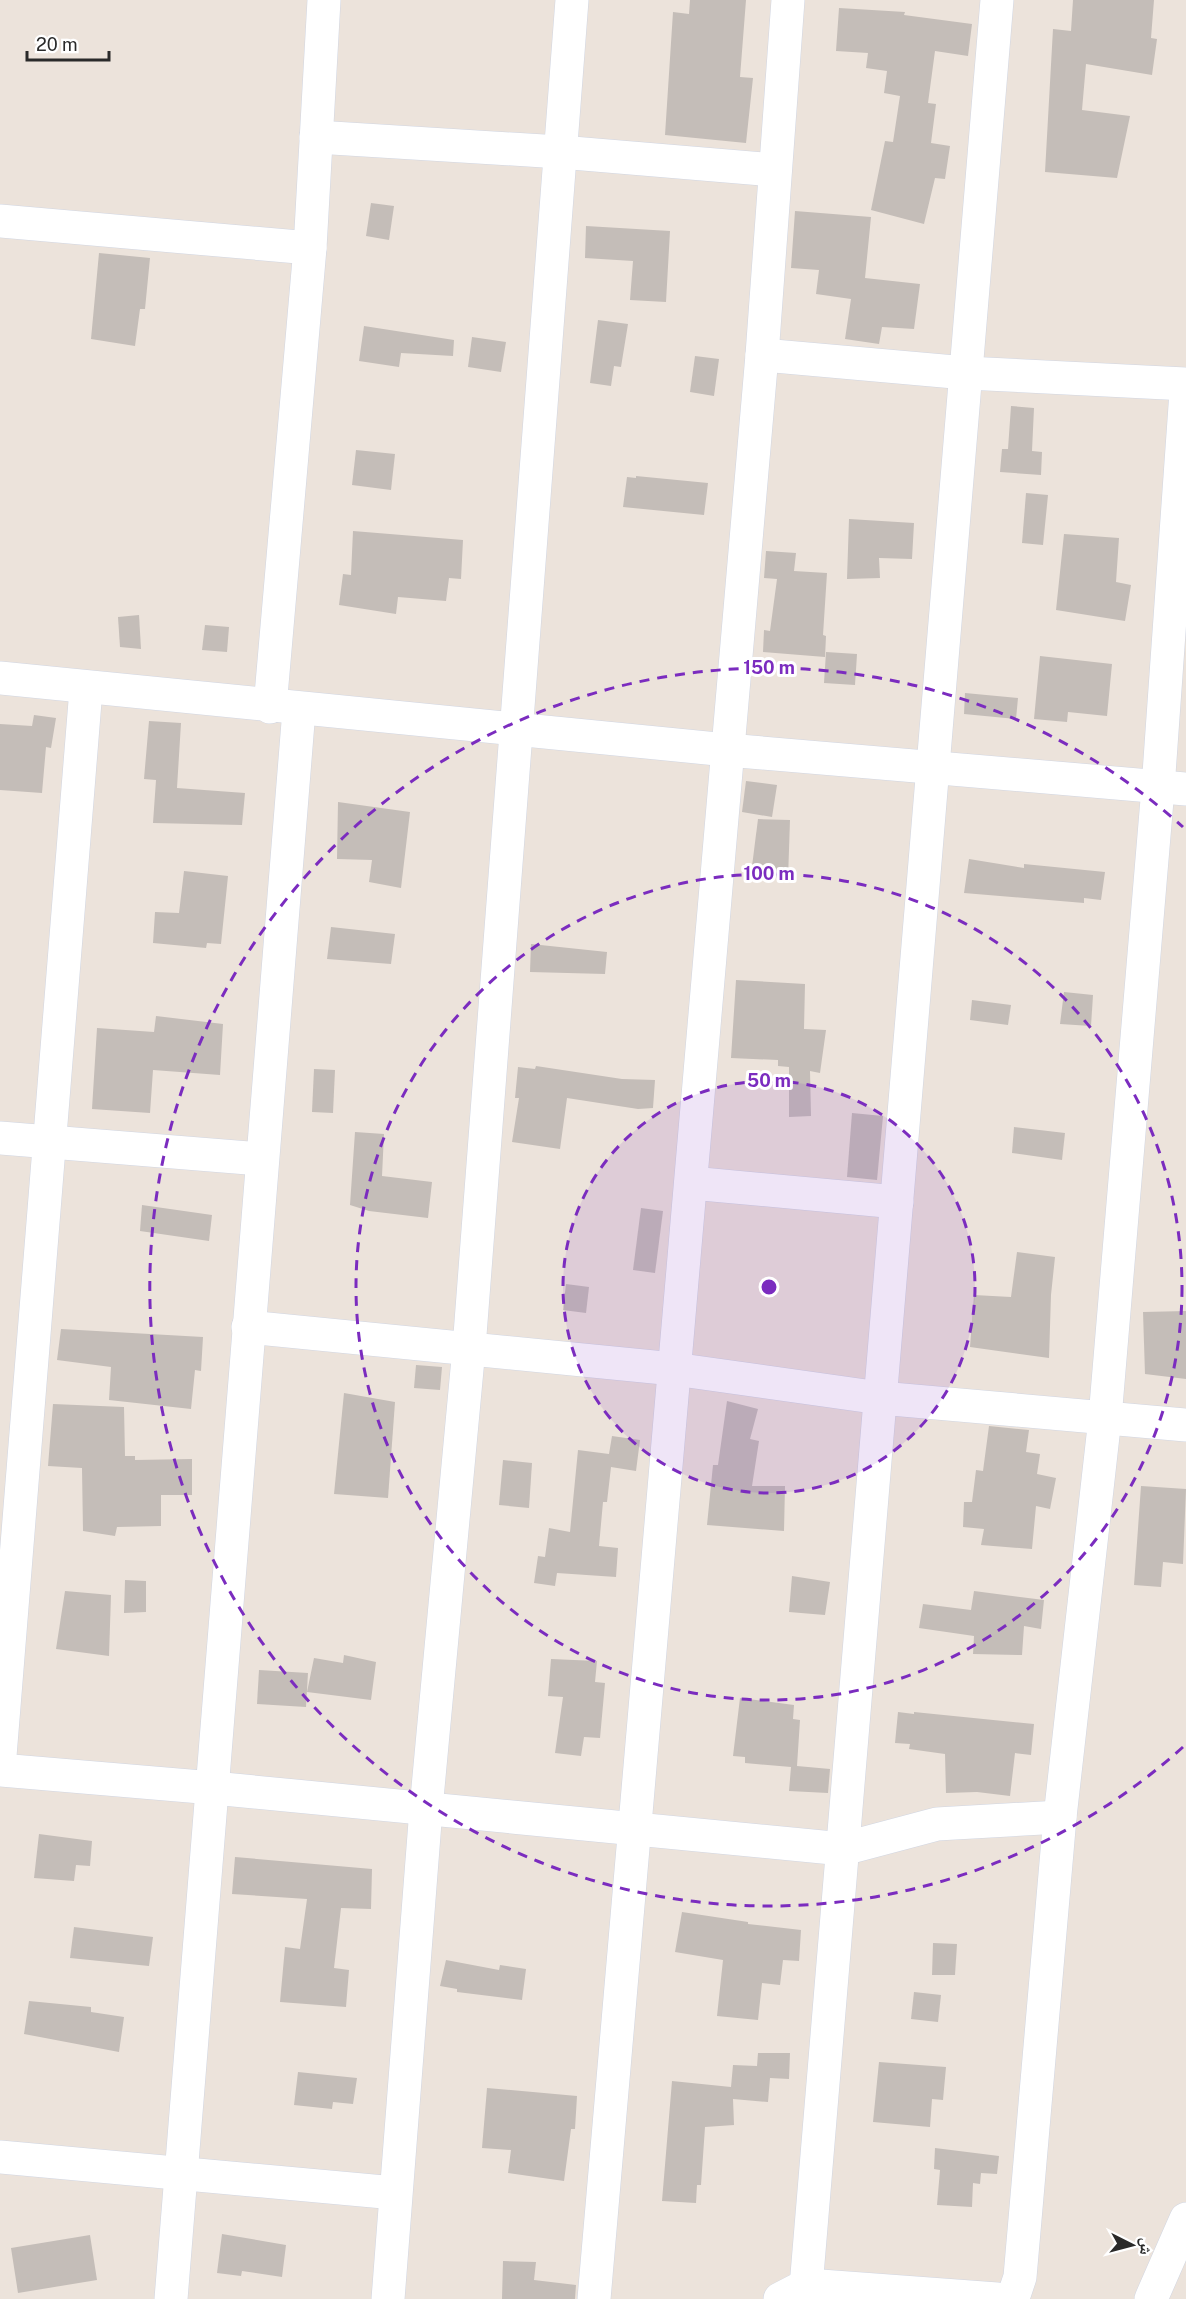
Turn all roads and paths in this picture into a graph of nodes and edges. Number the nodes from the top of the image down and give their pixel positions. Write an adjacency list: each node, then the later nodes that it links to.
1 (324, 0): 5 (street)
2 (572, 0): 6 (street)
3 (788, 0): 7 (street)
4 (996, 0): 11 (street)
5 (316, 137): 6 (street); 9 (street)
6 (560, 152): 7 (street); 17 (street)
7 (775, 170): 10 (street)
8 (0, 221): 9 (street)
9 (310, 248): 16 (street)
10 (762, 355): 11 (street); 18 (street)
11 (966, 373): 12 (street); 19 (street)
12 (1186, 384)
13 (1186, 392): 20 (street)
14 (0, 678): 15 (street)
15 (86, 688): 16 (street); 22 (street)
16 (284, 708): 17 (street); 23 (street)
17 (515, 728): 18 (street); 27 (street)
18 (727, 750): 19 (street); 24 (street)
19 (933, 767): 20 (street); 25 (street)
20 (1172, 789): 30 (street)
21 (0, 1138): 22 (street)
22 (51, 1143): 23 (street); 32 (street)
23 (261, 1159): 26 (street)
24 (691, 1183): 25 (street); 28 (street)
25 (897, 1202): 29 (street)
26 (248, 1327): 27 (street); 34 (street)
27 (469, 1348): 28 (street); 35 (street)
28 (674, 1369): 29 (street); 37 (street)
29 (880, 1398): 30 (street); 38 (street)
30 (1105, 1418): 31 (street); 36 (street)
31 (1186, 1425)
32 (0, 1756)
33 (0, 1770): 34 (street)
34 (213, 1788): 35 (street); 40 (street)
35 (426, 1809): 37 (street); 41 (street)
36 (1060, 1816): 38 (street); 48 (street)
37 (636, 1830): 38 (street); 46 (street)
38 (843, 1849): 43 (street)
39 (0, 2157): 40 (street)
40 (180, 2175): 41 (street); 44 (street)
41 (395, 2193): 45 (street)
42 (1186, 2219): 49 (street)
43 (797, 2294): 47 (street)
44 (171, 2299)
45 (388, 2299)
46 (594, 2299)
47 (997, 2299)
48 (1009, 2299)
49 (1151, 2299)

